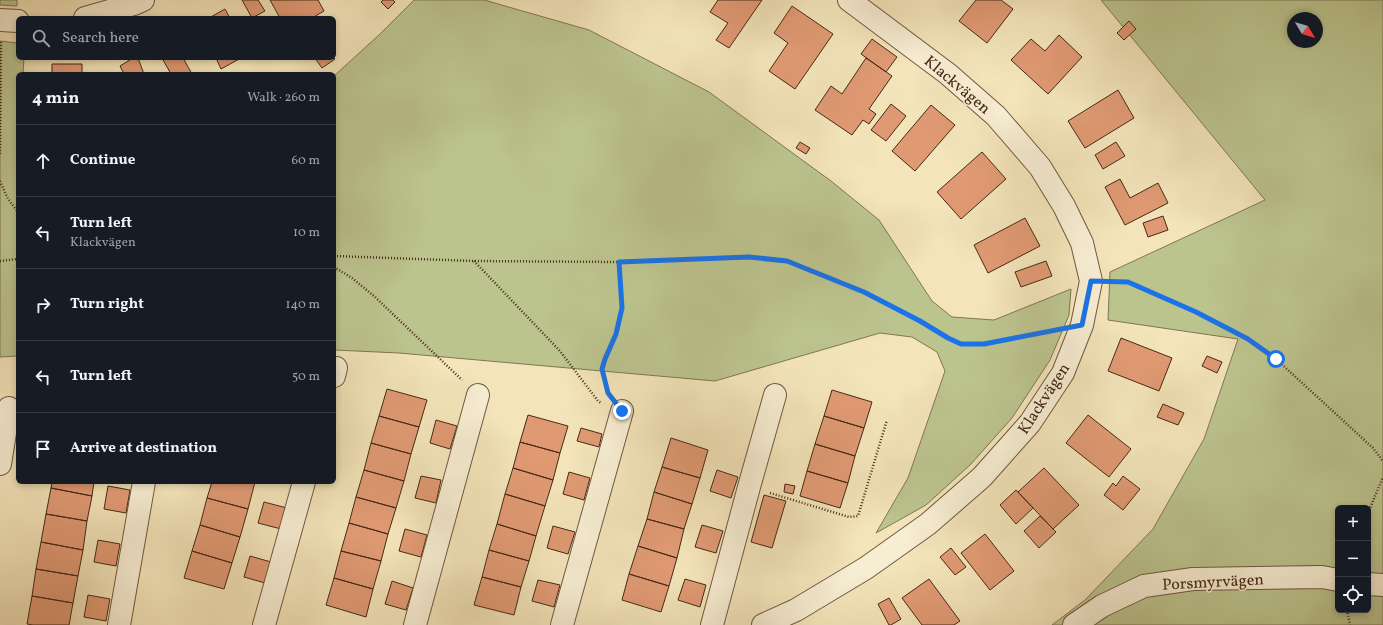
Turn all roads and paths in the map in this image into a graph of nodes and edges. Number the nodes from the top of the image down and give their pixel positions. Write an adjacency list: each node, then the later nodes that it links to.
1 (143, 0): 3 (street)
2 (849, 0): 14 (street, Klackvägen)
3 (92, 16)
4 (6, 20): 5 (path)
5 (0, 154)
6 (0, 181): 7 (path)
7 (16, 209)
8 (336, 256): 11 (path)
9 (16, 259): 10 (path)
10 (0, 261)
11 (474, 261): 12 (path); 19 (path)
12 (619, 262): 15 (path); 19 (path)
13 (336, 268): 16 (path)
14 (1091, 281): 15 (street, Klackvägen); 21 (path)
15 (1082, 325): 37 (street, Klackvägen)
16 (478, 395): 34 (street)
17 (776, 395): 26 (street)
18 (9, 408): 22 (street)
19 (622, 411): 35 (street)
20 (887, 420): 26 (path)
21 (1383, 461)
22 (0, 464)
23 (1383, 477): 27 (path)
24 (144, 484): 32 (street)
25 (303, 484): 33 (street)
26 (749, 487): 36 (street)
27 (1371, 506)
28 (1335, 579): 38 (street, Porsmyrvägen)
29 (1371, 584): 30 (street)
30 (1383, 585)
31 (1348, 613): 39 (path)
32 (119, 625)
33 (264, 625)
34 (415, 625)
35 (562, 625)
36 (712, 625)
37 (763, 625)
38 (1074, 625)
39 (1350, 625)

